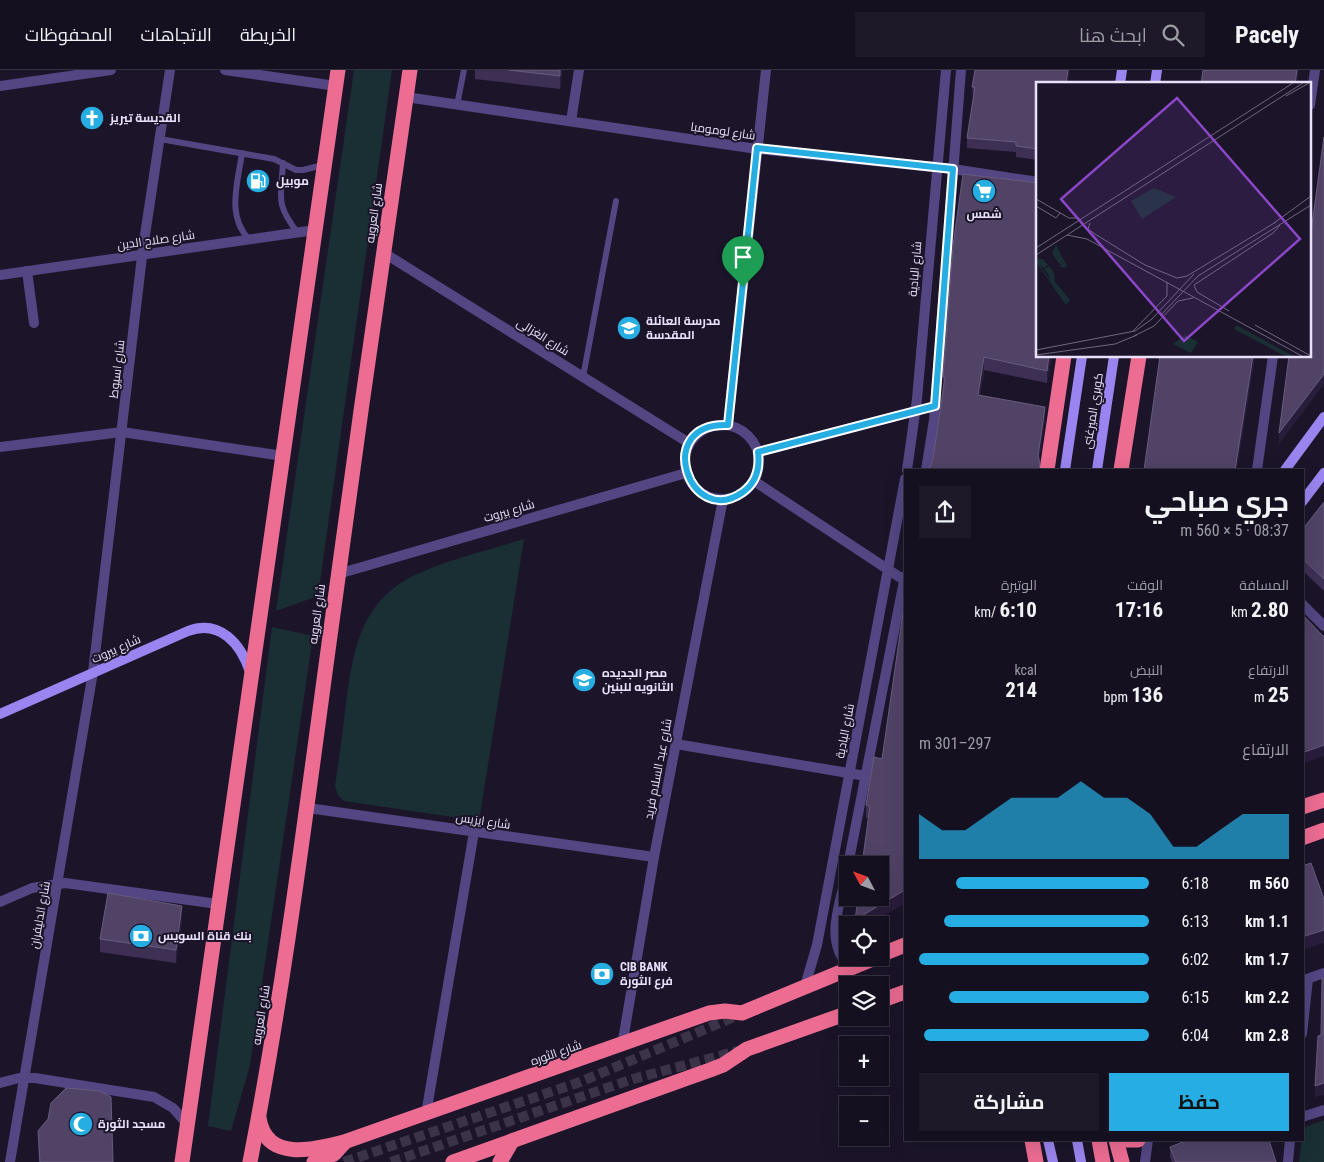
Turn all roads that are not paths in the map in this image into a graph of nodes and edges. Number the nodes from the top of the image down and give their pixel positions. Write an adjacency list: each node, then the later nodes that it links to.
1 (111, 70): 12 (street)
2 (170, 70): 18 (street, شارع اسيوط)
3 (226, 70): 13 (street)
4 (338, 70): 13 (highway)
5 (410, 70): 15 (highway, شارع العروبه)
6 (464, 70): 16 (lane)
7 (579, 70): 17 (street)
8 (766, 70): 19 (street)
9 (946, 70): 23 (street, شارع البادية)
10 (961, 70): 24 (street)
11 (1316, 70): 14 (street)
12 (0, 86)
13 (336, 86): 22 (highway)
14 (1312, 94)
15 (406, 98): 16 (street, شارع لومومبا); 30 (highway, شارع العروبه)
16 (458, 105): 17 (street, شارع لومومبا)
17 (571, 121): 19 (street, شارع لومومبا)
18 (160, 139): 20 (lane); 31 (street, شارع اسيوط)
19 (757, 148): 23 (street, شارع لومومبا); 44 (street)
20 (242, 153): 21 (lane); 29 (lane)
21 (284, 163): 22 (lane); 28 (lane)
22 (323, 165): 27 (highway)
23 (937, 167): 24 (street, شارع لومومبا); 42 (street, شارع البادية)
24 (953, 169): 25 (street, شارع لومومبا); 41 (street)
25 (1036, 182)
26 (616, 201): 40 (lane)
27 (315, 230): 28 (street, شارع صلاح الدين); 49 (highway)
28 (298, 233): 29 (street, شارع صلاح الدين)
29 (249, 239): 31 (street, شارع صلاح الدين)
30 (384, 252): 40 (street, شارع الغزالى); 65 (highway, شارع العروبه)
31 (143, 254): 32 (street, شارع صلاح الدين); 45 (street, شارع اسيوط)
32 (27, 271): 33 (street, شارع صلاح الدين); 34 (street)
33 (0, 274)
34 (34, 323)
35 (1064, 358): 52 (highway)
36 (1082, 358): 53 (street, كوبري الميرغنى)
37 (1114, 358): 54 (street, كوبري الميرغنى)
38 (1139, 358): 55 (highway)
39 (1273, 358): 56 (street)
40 (584, 377): 46 (street, شارع الغزالى)
41 (935, 406): 42 (street); 51 (street)
42 (916, 411): 48 (street); 50 (street, شارع البادية)
43 (1324, 417): 57 (street)
44 (728, 425): 46 (street); 48 (street)
45 (122, 432): 47 (street); 49 (street); 70 (street, شارع اسيوط)
46 (689, 443): 58 (street)
47 (0, 447)
48 (758, 452): 60 (street)
49 (283, 456): 71 (highway)
50 (907, 469)
51 (926, 469)
52 (1047, 469)
53 (1065, 469)
54 (1097, 469)
55 (1121, 469)
56 (1257, 469)
57 (1286, 469)
58 (686, 473): 62 (street); 65 (street, شارع بيروت)
59 (1324, 473): 63 (street)
60 (754, 481): 62 (street); 64 (street)
61 (904, 485): 64 (street, شارع البادية)
62 (723, 499): 73 (street, شارع عبد السلام فريد)
63 (1304, 499)
64 (888, 570): 66 (street); 74 (street, شارع البادية)
65 (338, 574): 78 (highway, شارع العروبه)
66 (904, 578)
67 (904, 583): 75 (street)
68 (1304, 606): 69 (street)
69 (1324, 626)
70 (93, 672): 71 (street, شارع بيروت); 72 (street, شارع بيروت); 84 (street, شارع الدليفران)
71 (251, 676): 86 (highway)
72 (0, 714)
73 (676, 744): 74 (street); 83 (street, شارع عبد السلام فريد)
74 (850, 774): 75 (street); 93 (street, شارع البادية)
75 (866, 776): 82 (street)
76 (1324, 800): 77 (highway)
77 (1304, 806)
78 (308, 808): 80 (street, شارع ايزيس); 103 (highway, شارع العروبه)
79 (1324, 830): 81 (highway)
80 (474, 832): 83 (street, شارع ايزيس); 102 (street)
81 (1304, 837)
82 (850, 856)
83 (654, 857): 98 (street, شارع عبد السلام فريد)
84 (58, 884): 85 (street); 86 (street); 99 (street, شارع الدليفران)
85 (0, 902)
86 (218, 904): 105 (highway)
87 (841, 906): 90 (street)
88 (904, 945): 89 (highway)
89 (889, 951)
90 (851, 967): 93 (highway, شارع الثوره)
91 (1324, 973): 92 (street)
92 (1305, 980): 96 (street)
93 (805, 986): 98 (highway, شارع الثوره)
94 (904, 992): 95 (highway)
95 (889, 998)
96 (1304, 998)
97 (839, 1016): 106 (highway)
98 (622, 1046): 102 (highway, شارع الثوره)
99 (25, 1078): 100 (street); 105 (street); 116 (street, شارع الدليفران)
100 (0, 1083)
101 (1324, 1110): 104 (street)
102 (426, 1114): 114 (highway, شارع الثوره)
103 (259, 1116): 114 (highway, شارع الثوره); 117 (highway, شارع العروبه)
104 (1304, 1116)
105 (187, 1124): 115 (highway)
106 (512, 1141): 119 (highway); 120 (highway)
107 (1032, 1141): 121 (highway)
108 (1048, 1141): 122 (street)
109 (1078, 1141): 123 (street)
110 (1099, 1141): 124 (highway)
111 (1116, 1141): 125 (highway)
112 (1148, 1141): 126 (street)
113 (1290, 1141): 127 (street)
114 (344, 1142): 118 (highway)
115 (181, 1161)
116 (10, 1162)
117 (250, 1162)
118 (314, 1162)
119 (453, 1162)
120 (500, 1162)
121 (1036, 1162)
122 (1052, 1162)
123 (1082, 1162)
124 (1103, 1162)
125 (1122, 1162)
126 (1145, 1162)
127 (1288, 1162)

